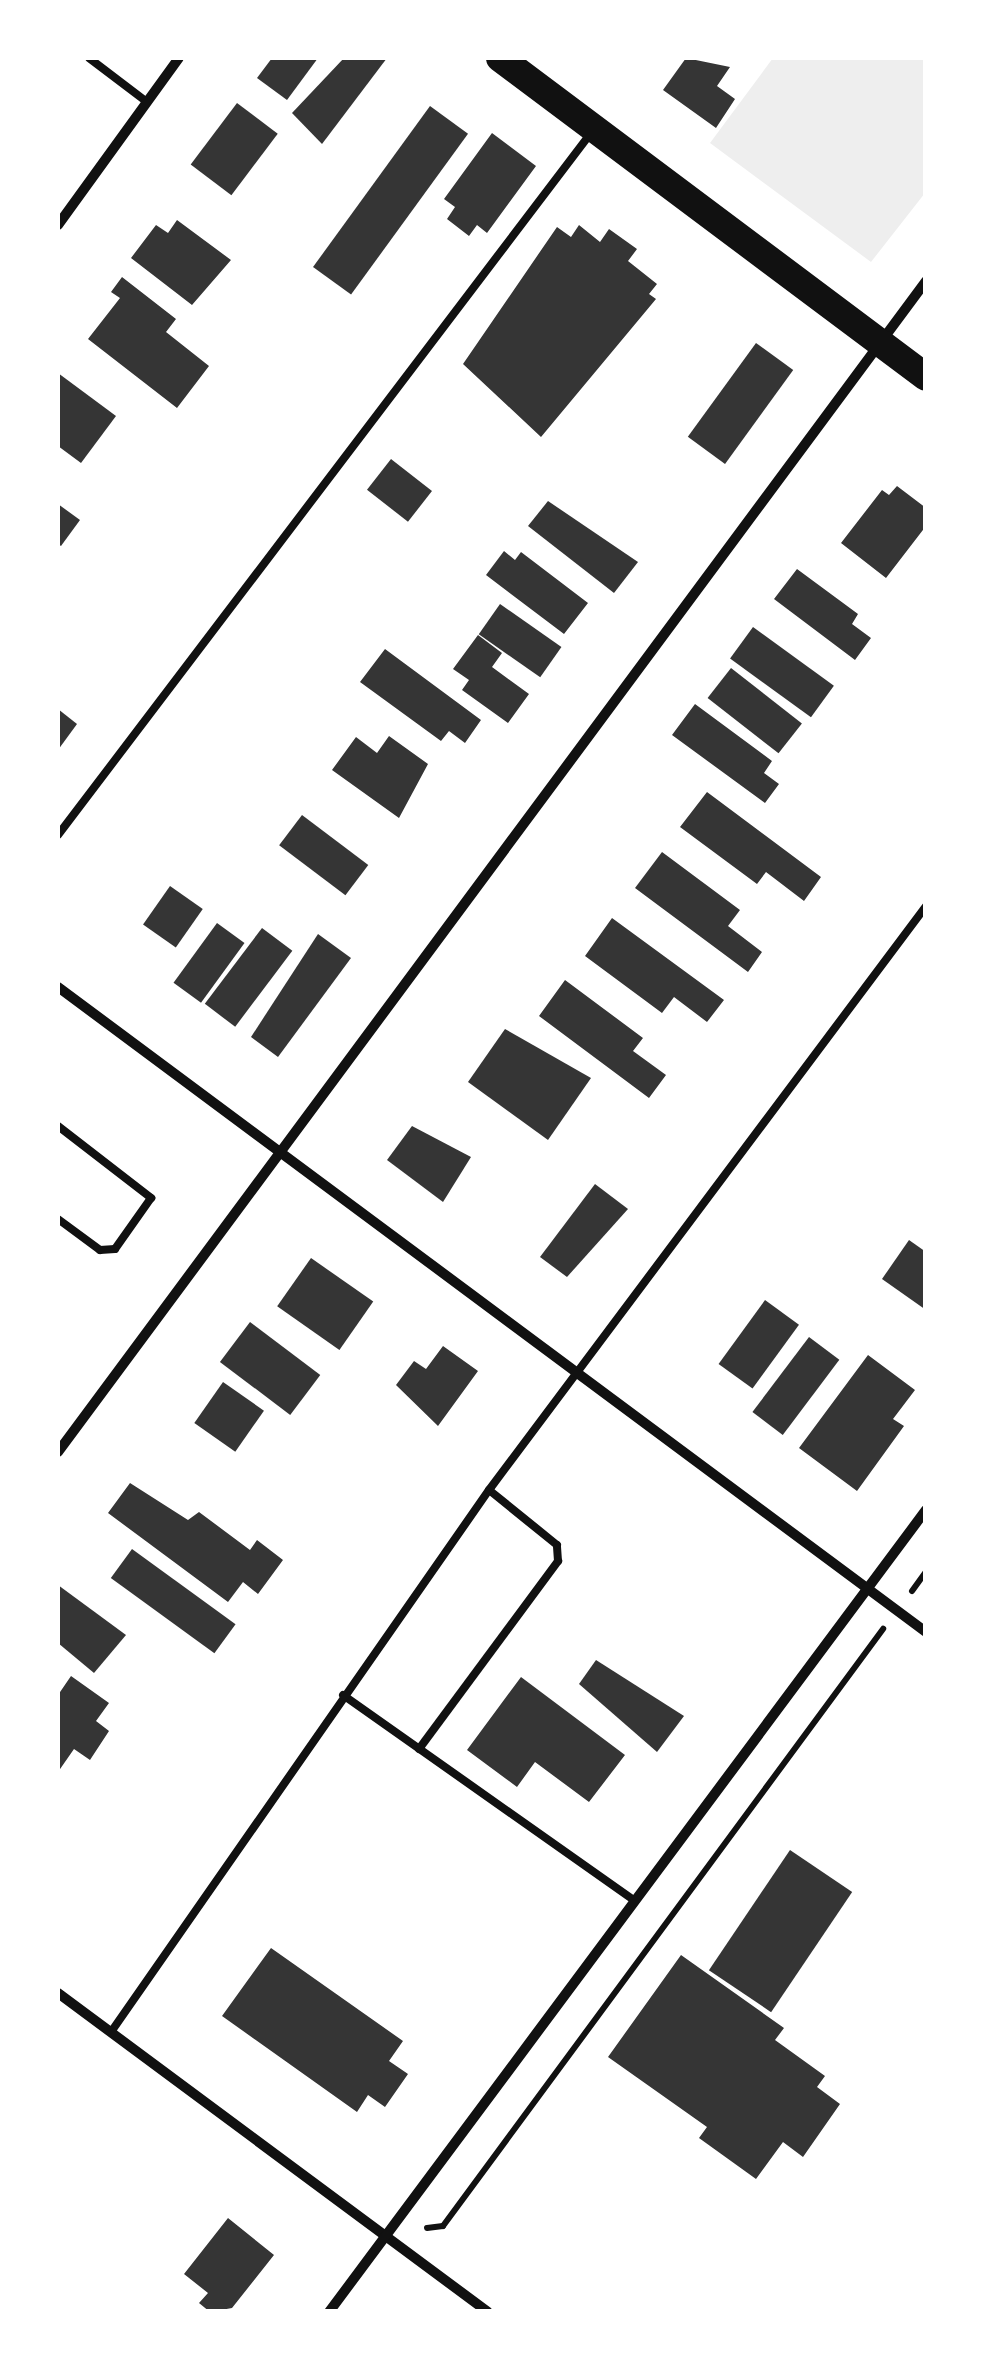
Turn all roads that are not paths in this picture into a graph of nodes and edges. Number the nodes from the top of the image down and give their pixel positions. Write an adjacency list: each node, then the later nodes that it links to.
1 (89, 58): 4 (lane)
2 (179, 58): 4 (street)
3 (500, 58): 5 (highway)
4 (147, 102): 6 (street)
5 (594, 129): 8 (highway); 10 (lane)
6 (58, 224)
7 (926, 282): 8 (street)
8 (880, 343): 9 (highway); 14 (street)
9 (926, 377)
10 (58, 835)
11 (926, 906): 16 (lane)
12 (58, 987): 14 (street)
13 (58, 1126): 15 (lane)
14 (276, 1150): 16 (street); 17 (street)
15 (58, 1219)
16 (576, 1373): 18 (lane); 20 (street)
17 (58, 1452)
18 (489, 1490): 22 (lane); 23 (lane)
19 (926, 1510): 20 (street)
20 (868, 1590): 21 (street); 24 (street)
21 (926, 1632)
22 (343, 1694): 23 (lane); 26 (lane)
23 (420, 1749): 24 (lane)
24 (634, 1902): 27 (street)
25 (58, 1992): 26 (street)
26 (111, 2032): 27 (street)
27 (384, 2235): 28 (street); 29 (street)
28 (329, 2312)
29 (488, 2312)

